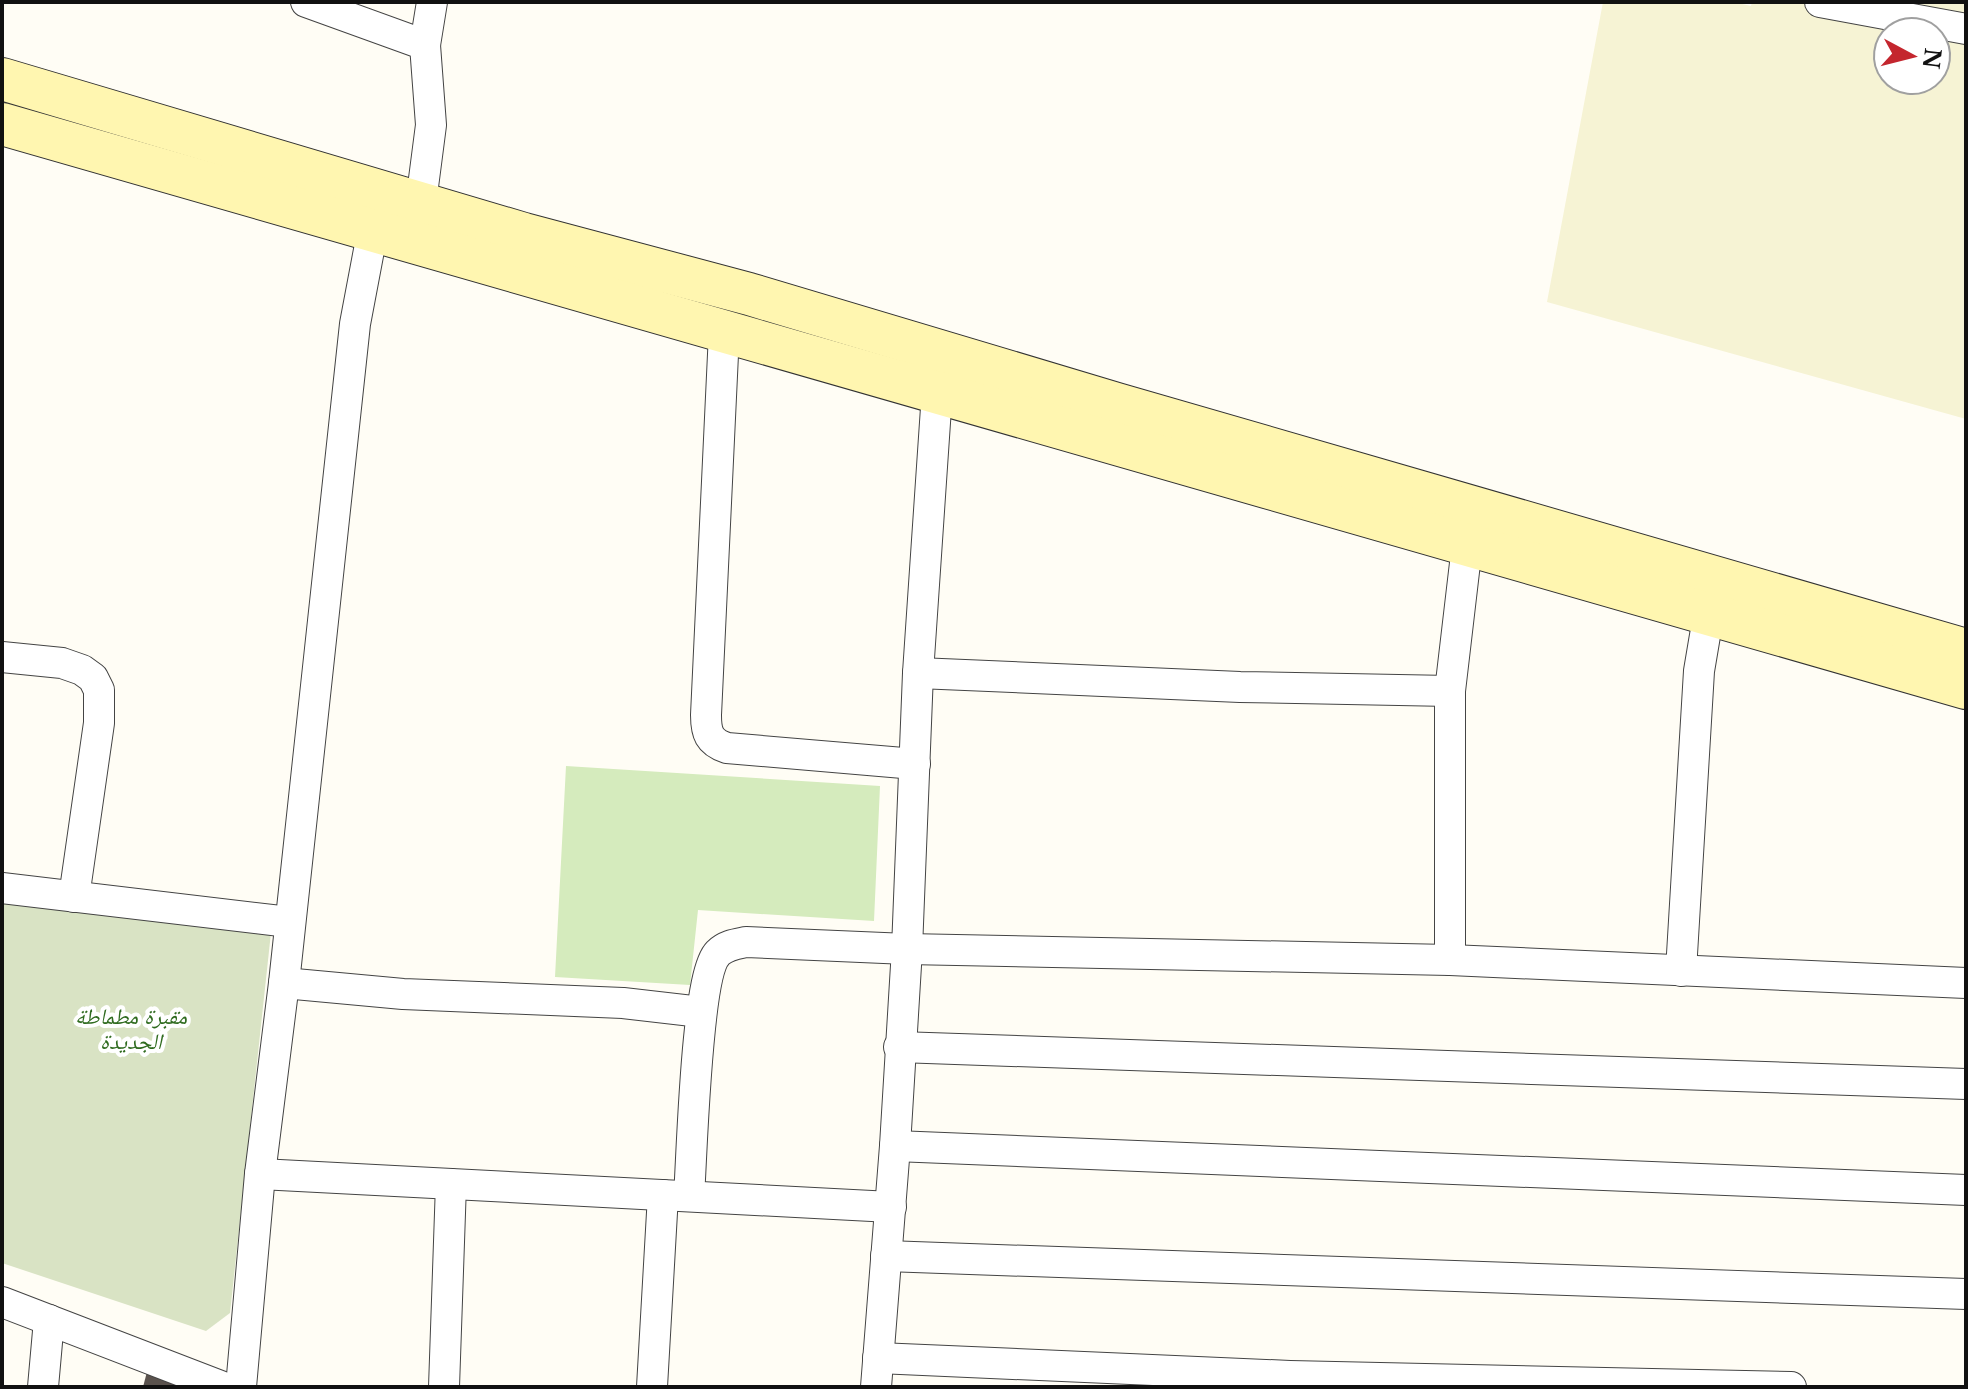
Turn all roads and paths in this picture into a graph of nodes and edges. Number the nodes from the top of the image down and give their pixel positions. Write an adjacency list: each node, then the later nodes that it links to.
1 (306, 2): 5 (street)
2 (432, 2): 5 (street)
3 (1820, 2): 4 (street)
4 (1966, 29)
5 (425, 45): 8 (street)
6 (2, 79): 8 (main road)
7 (2, 124): 8 (main road)
8 (392, 208): 9 (main road); 10 (main road); 22 (street)
9 (724, 333): 11 (main road); 19 (street)
10 (946, 352): 11 (street); 13 (main road)
11 (937, 393): 12 (main road); 16 (street)
12 (1467, 546): 13 (main road); 18 (street)
13 (1711, 595): 14 (main road); 17 (main road); 25 (street)
14 (1966, 650)
15 (2, 657): 21 (street)
16 (918, 673): 18 (street); 19 (street)
17 (1966, 688)
18 (1450, 691): 24 (street)
19 (915, 764): 23 (street)
20 (2, 888): 21 (street)
21 (74, 897): 22 (street)
22 (289, 922): 26 (street)
23 (907, 949): 24 (street); 28 (street); 29 (street)
24 (1450, 960): 25 (street)
25 (1681, 971): 27 (street)
26 (284, 983): 28 (street); 32 (street)
27 (1966, 983)
28 (701, 1012): 35 (street)
29 (899, 1047): 30 (street); 31 (street)
30 (1966, 1084)
31 (895, 1146): 34 (street); 36 (street)
32 (260, 1174): 33 (street); 44 (street)
33 (451, 1184): 35 (street); 45 (street)
34 (1966, 1190)
35 (676, 1196): 36 (street); 46 (street)
36 (891, 1207): 37 (street)
37 (886, 1256): 38 (street); 41 (street)
38 (1966, 1294)
39 (2, 1302): 40 (street)
40 (49, 1320): 42 (street); 43 (street)
41 (877, 1372): 47 (street)
42 (43, 1387)
43 (223, 1387)
44 (241, 1387)
45 (444, 1387)
46 (652, 1387)
47 (1791, 1387)

